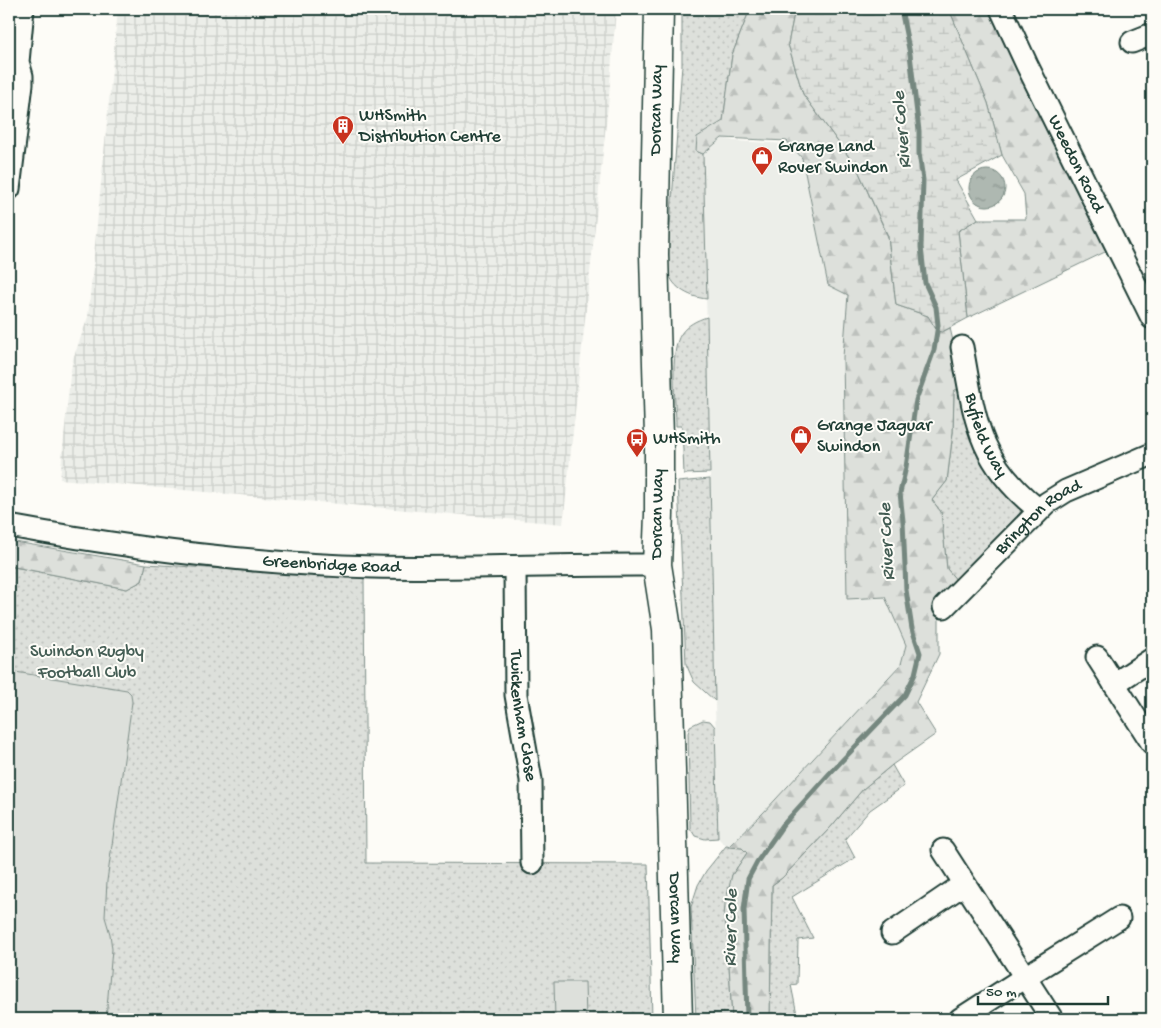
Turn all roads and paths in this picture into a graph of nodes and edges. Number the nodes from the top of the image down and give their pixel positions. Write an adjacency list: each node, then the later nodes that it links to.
1 (23, 9): 6 (street)
2 (659, 9): 13 (main road, Dorcan Way)
3 (1001, 9): 8 (street, Weedon Road)
4 (1152, 34): 5 (street)
5 (1132, 42)
6 (13, 128): 7 (street)
7 (9, 188)
8 (1152, 318)
9 (962, 347): 11 (street, Byfield Way)
10 (1152, 454): 11 (street, Brington Road)
11 (1039, 510): 15 (street, Brington Road)
12 (9, 526): 14 (street, Greenbridge Road)
13 (656, 565): 14 (street, Greenbridge Road); 26 (main road, Dorcan Way)
14 (515, 568): 21 (street, Twickenham Close)
15 (944, 608)
16 (1097, 657): 18 (street)
17 (1152, 659): 18 (street)
18 (1114, 684): 19 (street)
19 (1152, 743)
20 (943, 850): 22 (street)
21 (532, 863)
22 (964, 884): 24 (street); 25 (street)
23 (1119, 918): 25 (street)
24 (892, 934)
25 (1025, 977): 27 (street); 28 (street)
26 (678, 1019)
27 (960, 1019)
28 (1052, 1019)

